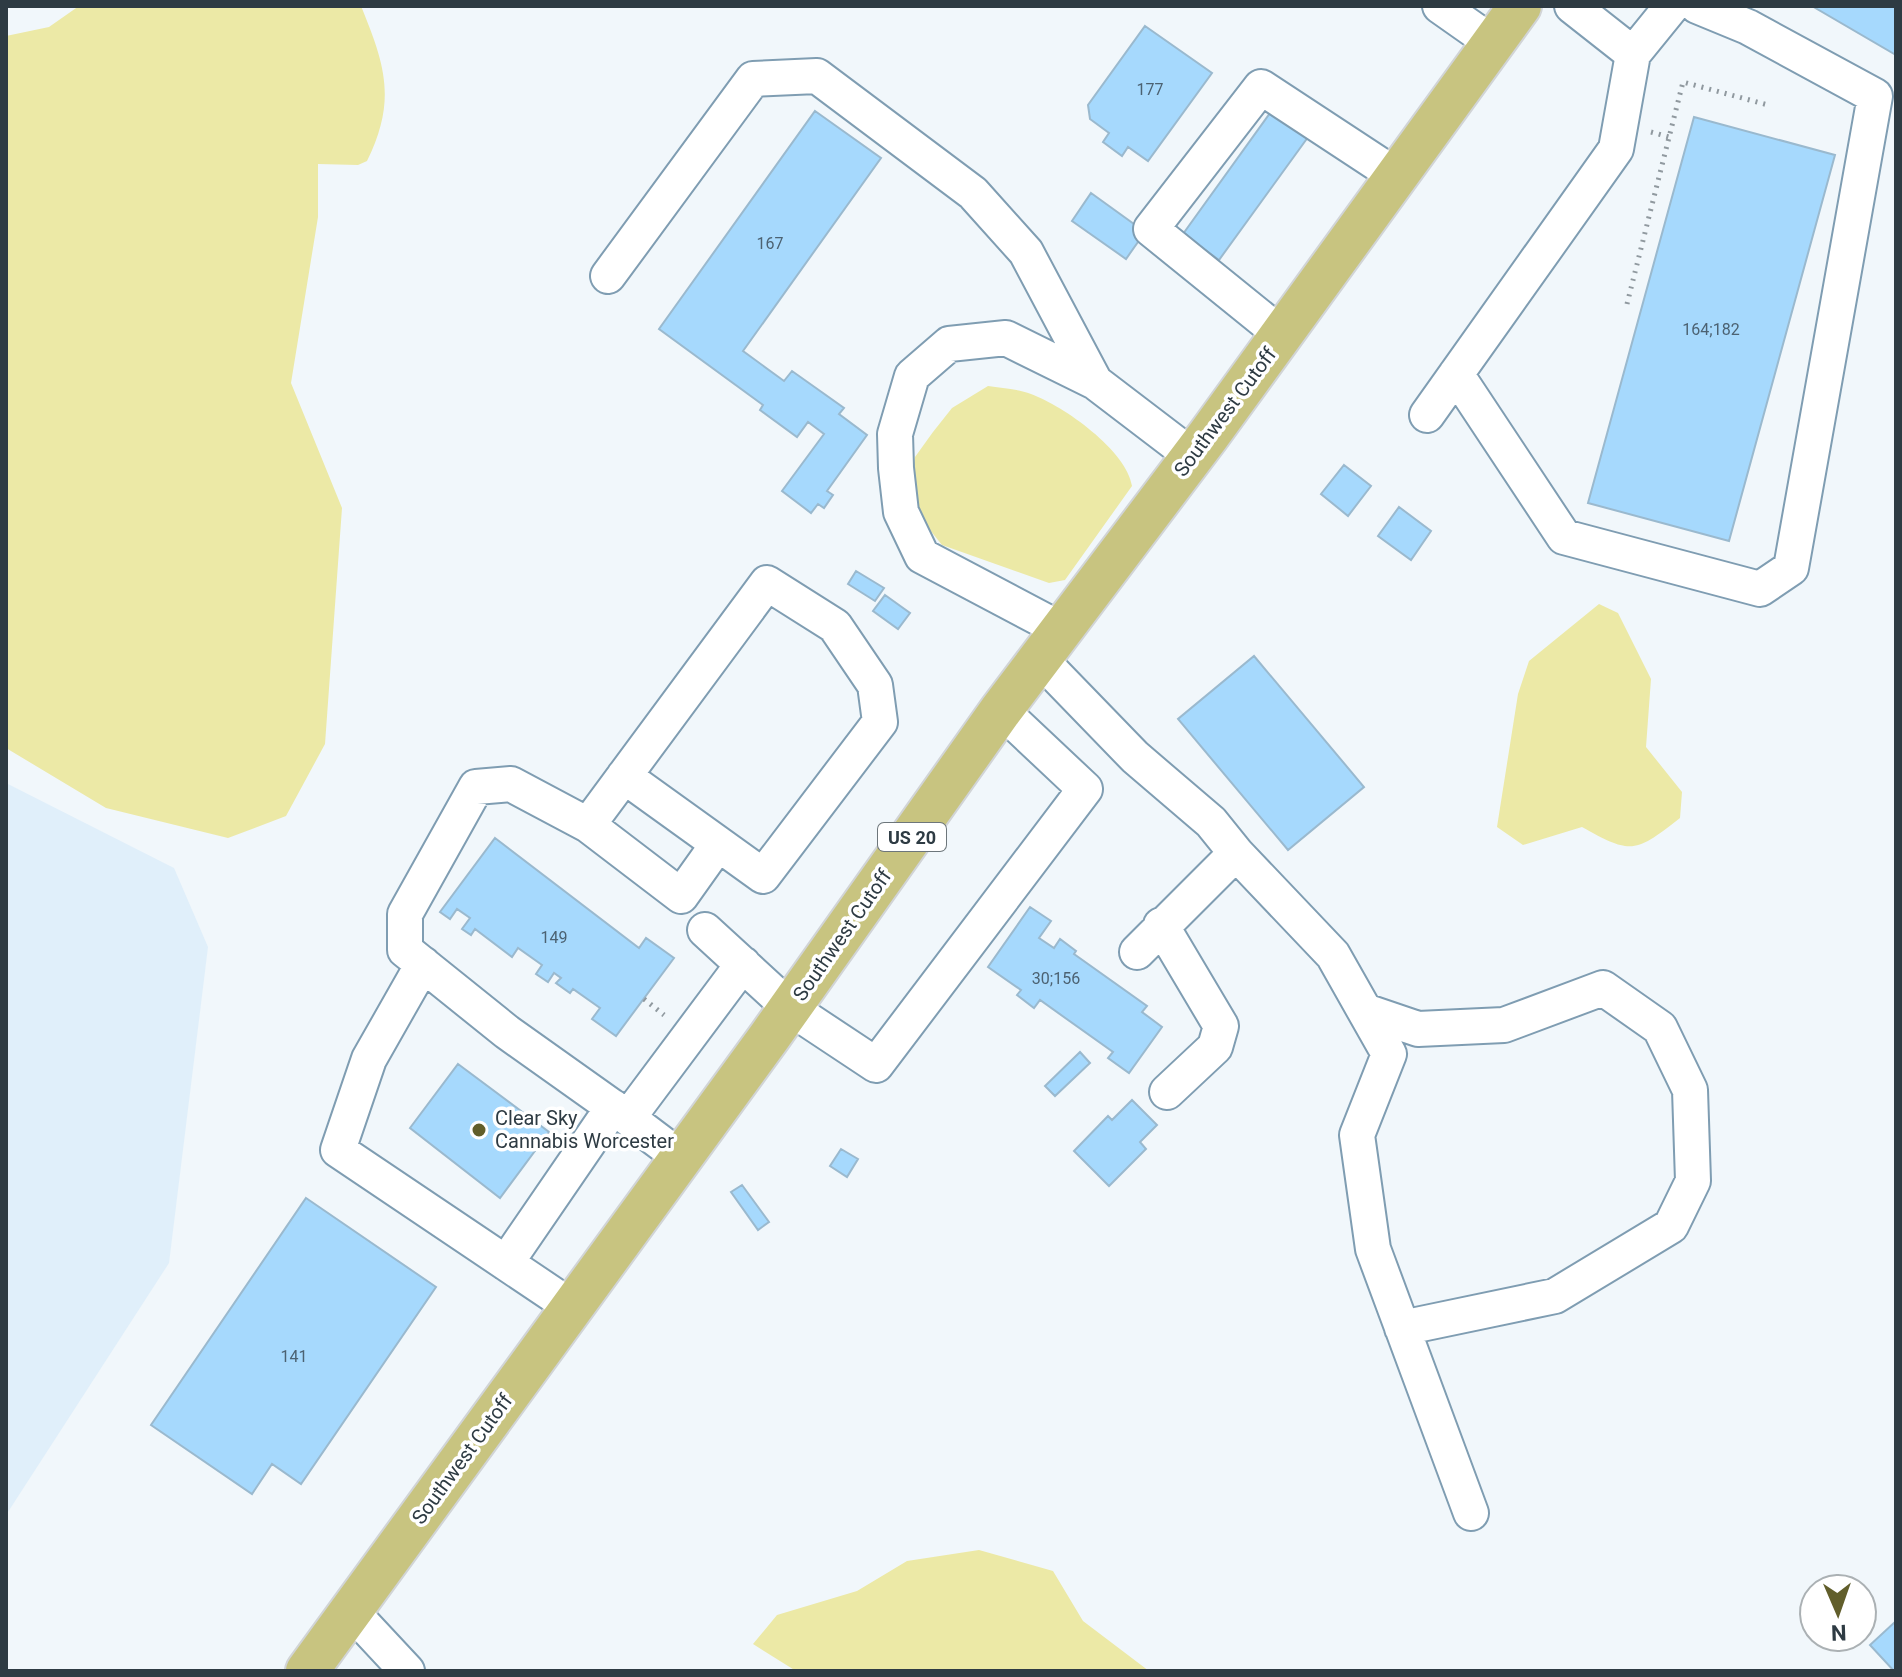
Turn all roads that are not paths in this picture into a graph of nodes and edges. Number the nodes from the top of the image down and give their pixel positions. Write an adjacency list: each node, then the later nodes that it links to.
1 (1440, 6): 6 (lane)
2 (1520, 6): 6 (main road, Southwest Cutoff / US 20)
3 (1572, 6): 7 (lane)
4 (1672, 6): 7 (lane)
5 (1697, 6): 11 (lane)
6 (1494, 44): 8 (main road, Southwest Cutoff / US 20)
7 (1633, 54): 11 (lane)
8 (1398, 177): 10 (main road, Southwest Cutoff / US 20); 10 (lane)
9 (608, 276): 12 (lane)
10 (1282, 335): 14 (main road, Southwest Cutoff / US 20)
11 (1456, 374): 13 (lane)
12 (1095, 382): 14 (lane); 15 (lane)
13 (1427, 415)
14 (1192, 456): 15 (main road, Southwest Cutoff / US 20)
15 (1051, 645): 16 (main road, Southwest Cutoff / US 20); 20 (lane)
16 (1001, 710): 26 (main road, Southwest Cutoff / US 20); 26 (lane)
17 (624, 776): 18 (lane); 19 (lane); 19 (lane)
18 (588, 825): 19 (lane); 24 (lane)
19 (718, 844)
20 (1236, 853): 21 (lane); 27 (lane)
21 (1161, 925): 23 (lane); 28 (lane)
22 (705, 930): 25 (lane)
23 (1137, 952)
24 (423, 964): 29 (lane); 31 (lane)
25 (743, 964): 26 (lane); 29 (lane)
26 (790, 1008): 30 (main road, Southwest Cutoff / US 20)
27 (1365, 1011): 33 (lane); 33 (lane)
28 (1167, 1092)
29 (620, 1113): 30 (lane); 31 (lane)
30 (681, 1158): 32 (main road, Southwest Cutoff / US 20)
31 (506, 1263): 32 (lane)
32 (573, 1308): 35 (main road, Southwest Cutoff / US 20)
33 (1402, 1328): 34 (lane)
34 (1471, 1513)
35 (351, 1611): 36 (main road, Southwest Cutoff / US 20); 37 (lane)
36 (307, 1671)
37 (407, 1671)

